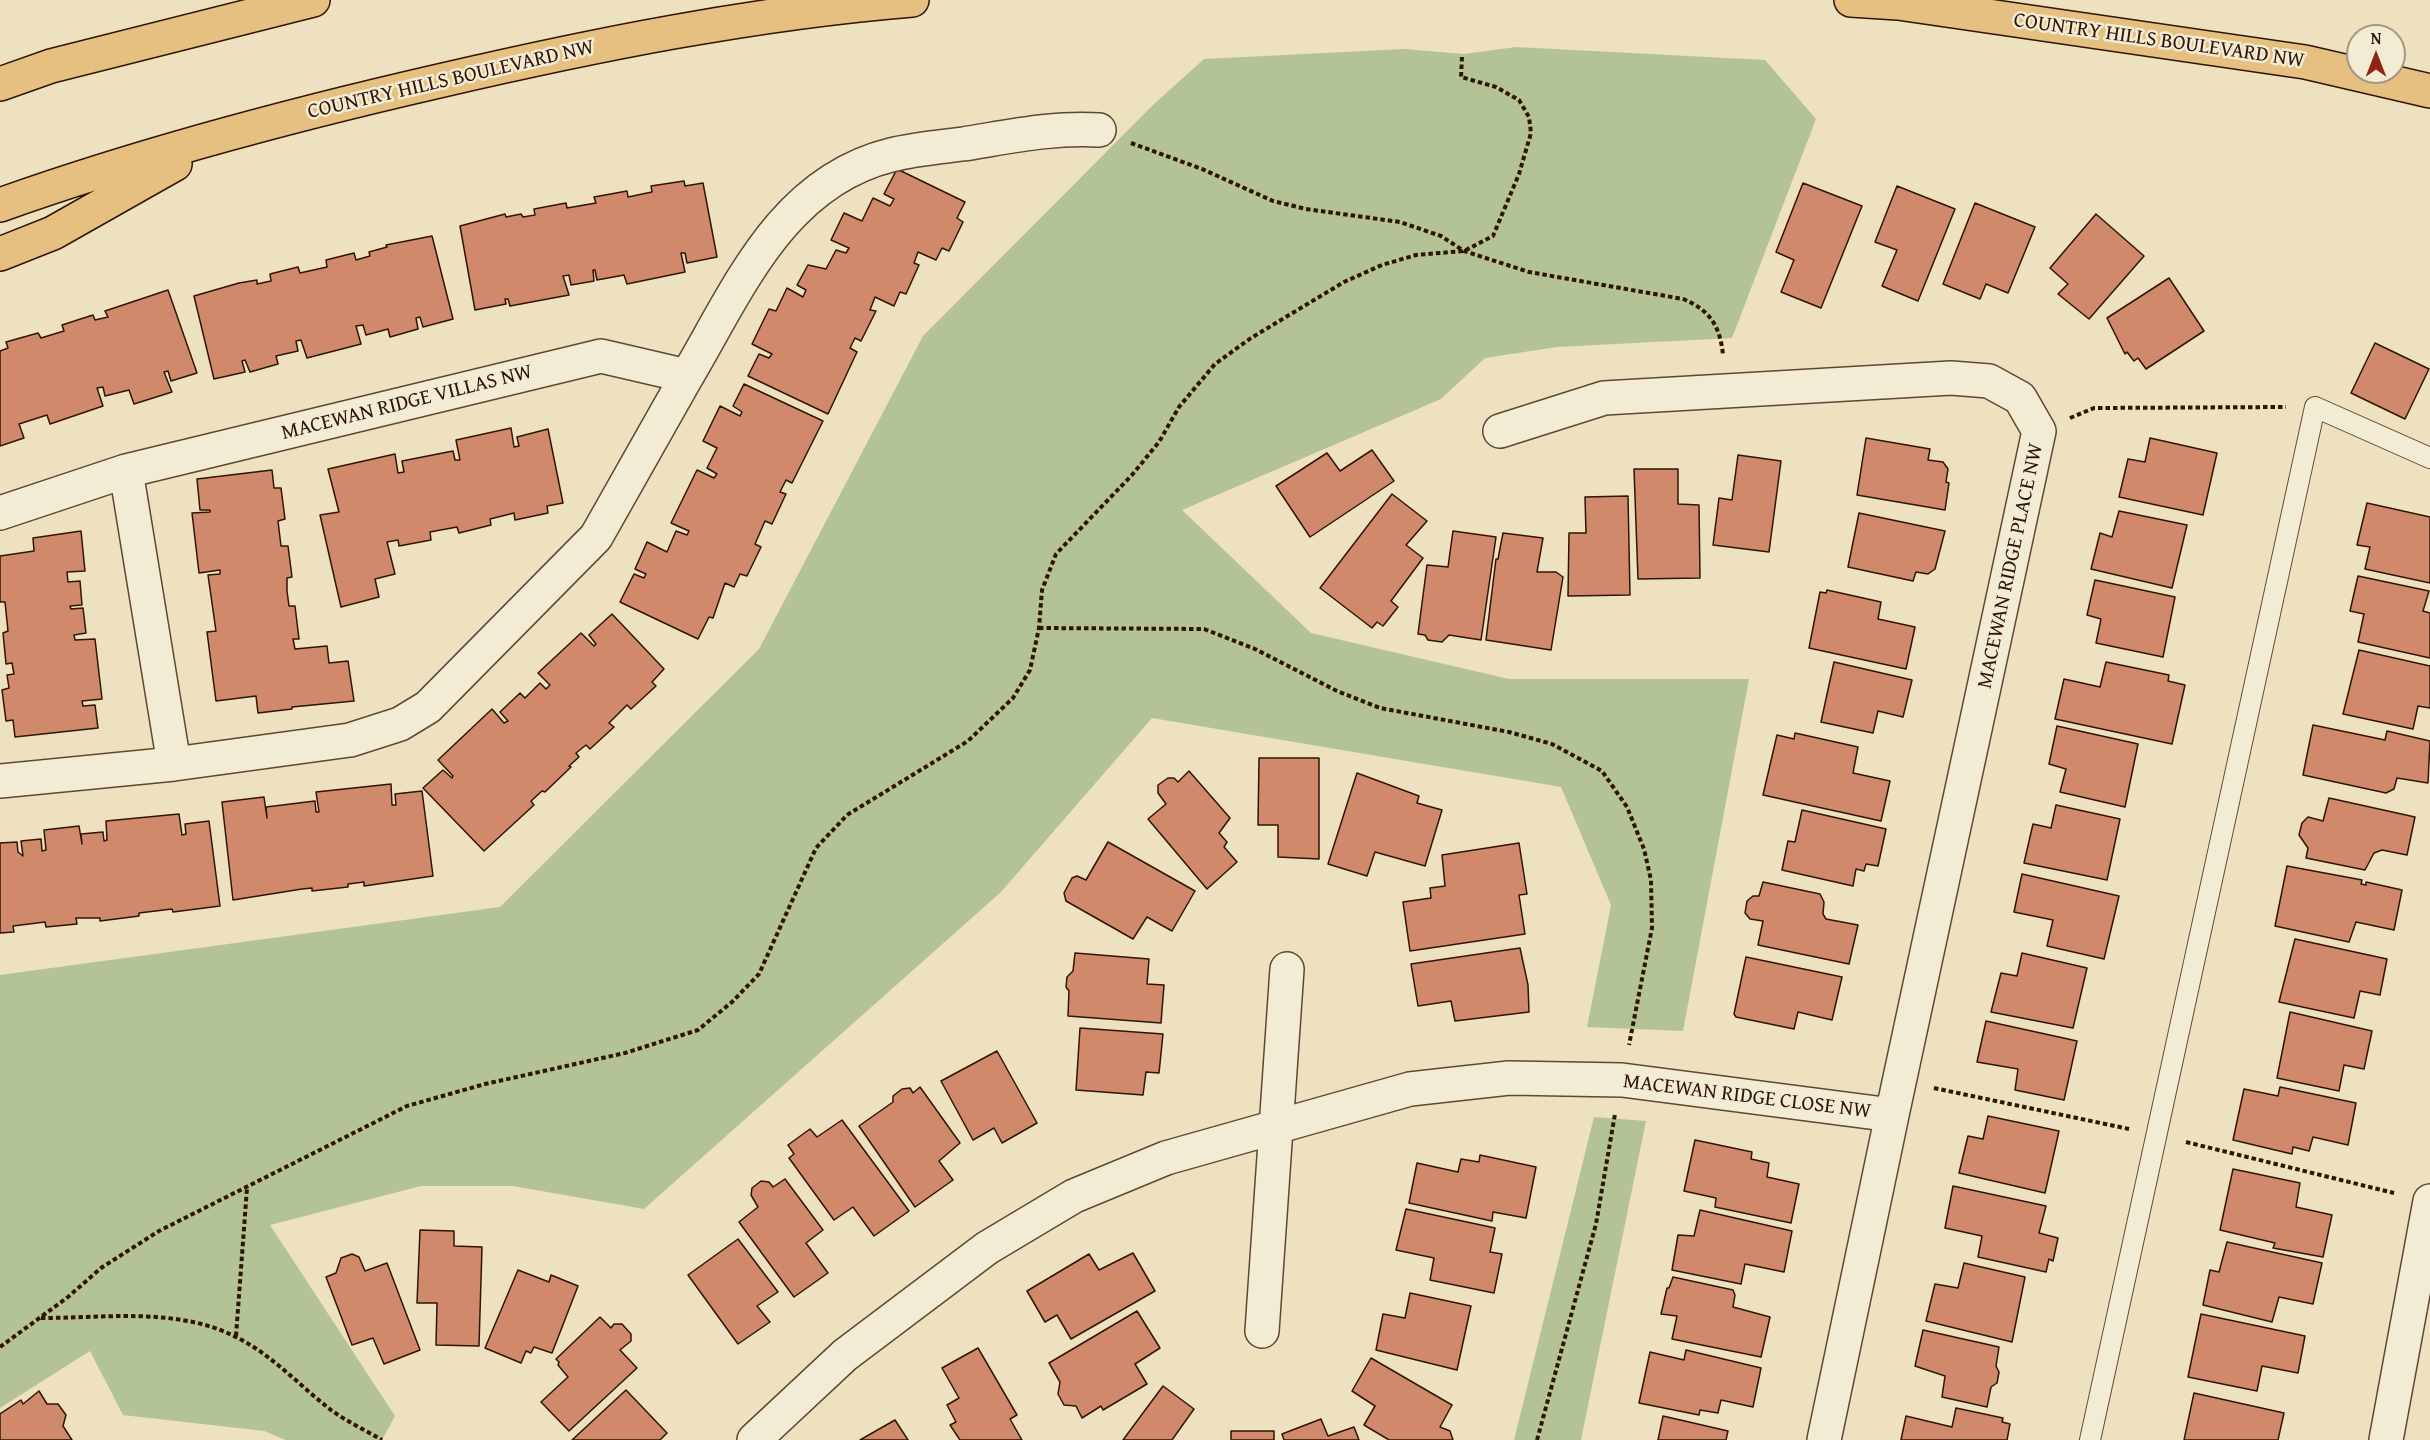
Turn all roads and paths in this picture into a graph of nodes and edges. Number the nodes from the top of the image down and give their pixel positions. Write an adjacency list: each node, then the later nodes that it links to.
1 (313, 0): 5 (main road)
2 (912, 0): 8 (main road, COUNTRY HILLS BOULEVARD NW)
3 (1851, 0): 6 (main road, COUNTRY HILLS BOULEVARD NW)
4 (1462, 57): 10 (path)
5 (0, 84)
6 (2430, 91)
7 (1099, 130): 10 (path); 12 (street)
8 (226, 135): 9 (main road, COUNTRY HILLS BOULEVARD NW); 11 (main road)
9 (0, 205)
10 (1464, 251): 13 (path); 20 (path)
11 (0, 254)
12 (687, 376): 18 (street, MACEWAN RIDGE VILLAS NW); 21 (street)
13 (1726, 389): 15 (street, MACEWAN RIDGE PLACE NW); 16 (street, MACEWAN RIDGE PLACE NW)
14 (2315, 407): 16 (path); 17 (lane); 38 (lane)
15 (1500, 431)
16 (2039, 431): 26 (street, MACEWAN RIDGE PLACE NW)
17 (2430, 458)
18 (126, 471): 19 (street, MACEWAN RIDGE VILLAS NW); 21 (street)
19 (0, 513)
20 (1039, 628): 24 (path); 28 (path)
21 (174, 764): 22 (street)
22 (0, 781)
23 (1287, 969): 27 (street)
24 (1629, 1046)
25 (1616, 1108): 36 (path)
26 (1892, 1115): 27 (street, MACEWAN RIDGE CLOSE NW); 37 (street, MACEWAN RIDGE CLOSE NW)
27 (1276, 1128): 31 (street); 35 (street, MACEWAN RIDGE CLOSE NW)
28 (247, 1188): 30 (path); 32 (path)
29 (2430, 1201): 39 (street)
30 (40, 1318): 32 (path); 33 (path)
31 (1262, 1330)
32 (236, 1336): 34 (path)
33 (0, 1347)
34 (382, 1440)
35 (754, 1440)
36 (1537, 1440)
37 (1824, 1440)
38 (2090, 1440)
39 (2386, 1440)

